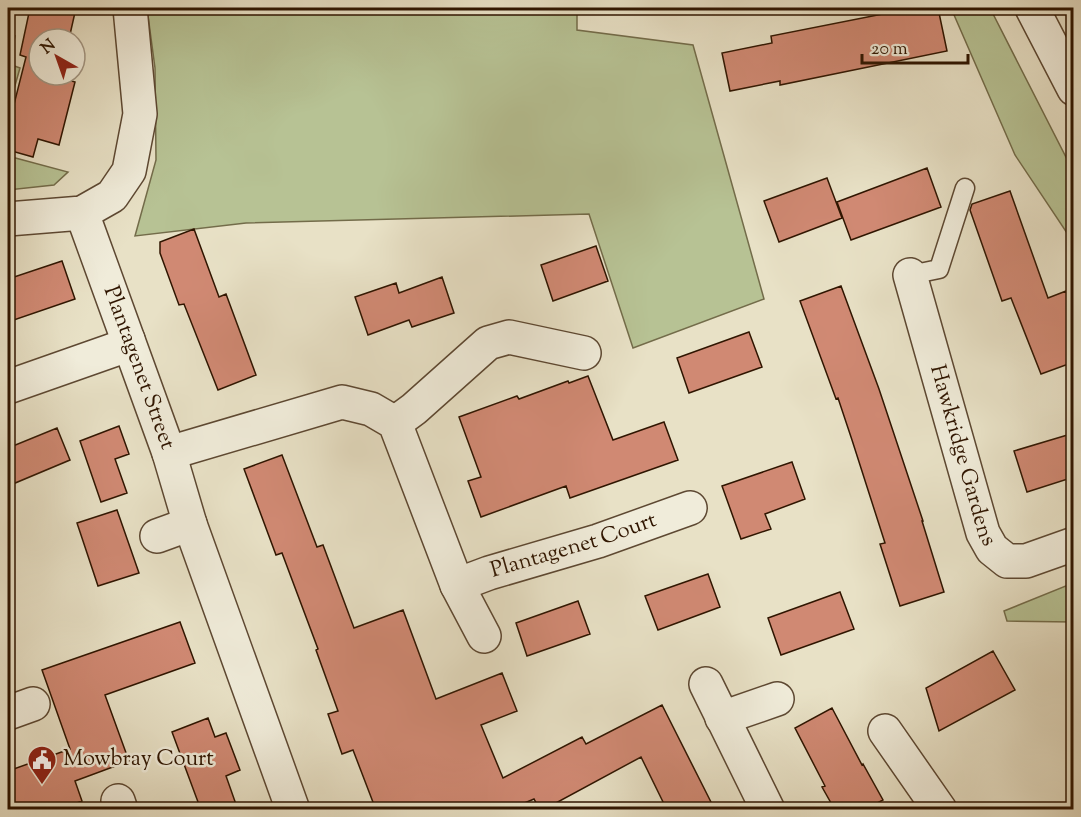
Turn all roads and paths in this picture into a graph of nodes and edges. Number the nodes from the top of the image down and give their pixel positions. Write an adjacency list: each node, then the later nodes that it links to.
1 (130, 8): 5 (street)
2 (1032, 8): 3 (street)
3 (1074, 89)
4 (965, 188): 7 (lane)
5 (82, 213): 6 (street); 8 (street, Plantagenet Street)
6 (8, 219)
7 (910, 275): 16 (street, Hawkridge Gardens)
8 (128, 340): 10 (street); 12 (street, Plantagenet Street)
9 (584, 353): 11 (street)
10 (8, 387)
11 (395, 423): 12 (street); 17 (street, Plantagenet Court)
12 (169, 453): 14 (street, Plantagenet Street)
13 (690, 508): 17 (street, Plantagenet Court)
14 (190, 524): 15 (street); 23 (street, Plantagenet Street)
15 (157, 536)
16 (1074, 544)
17 (457, 585): 18 (street, Plantagenet Court)
18 (484, 636)
19 (706, 684): 21 (street)
20 (777, 699): 21 (street)
21 (722, 718): 24 (street)
22 (885, 731): 25 (street)
23 (292, 810)
24 (768, 810)
25 (940, 810)

